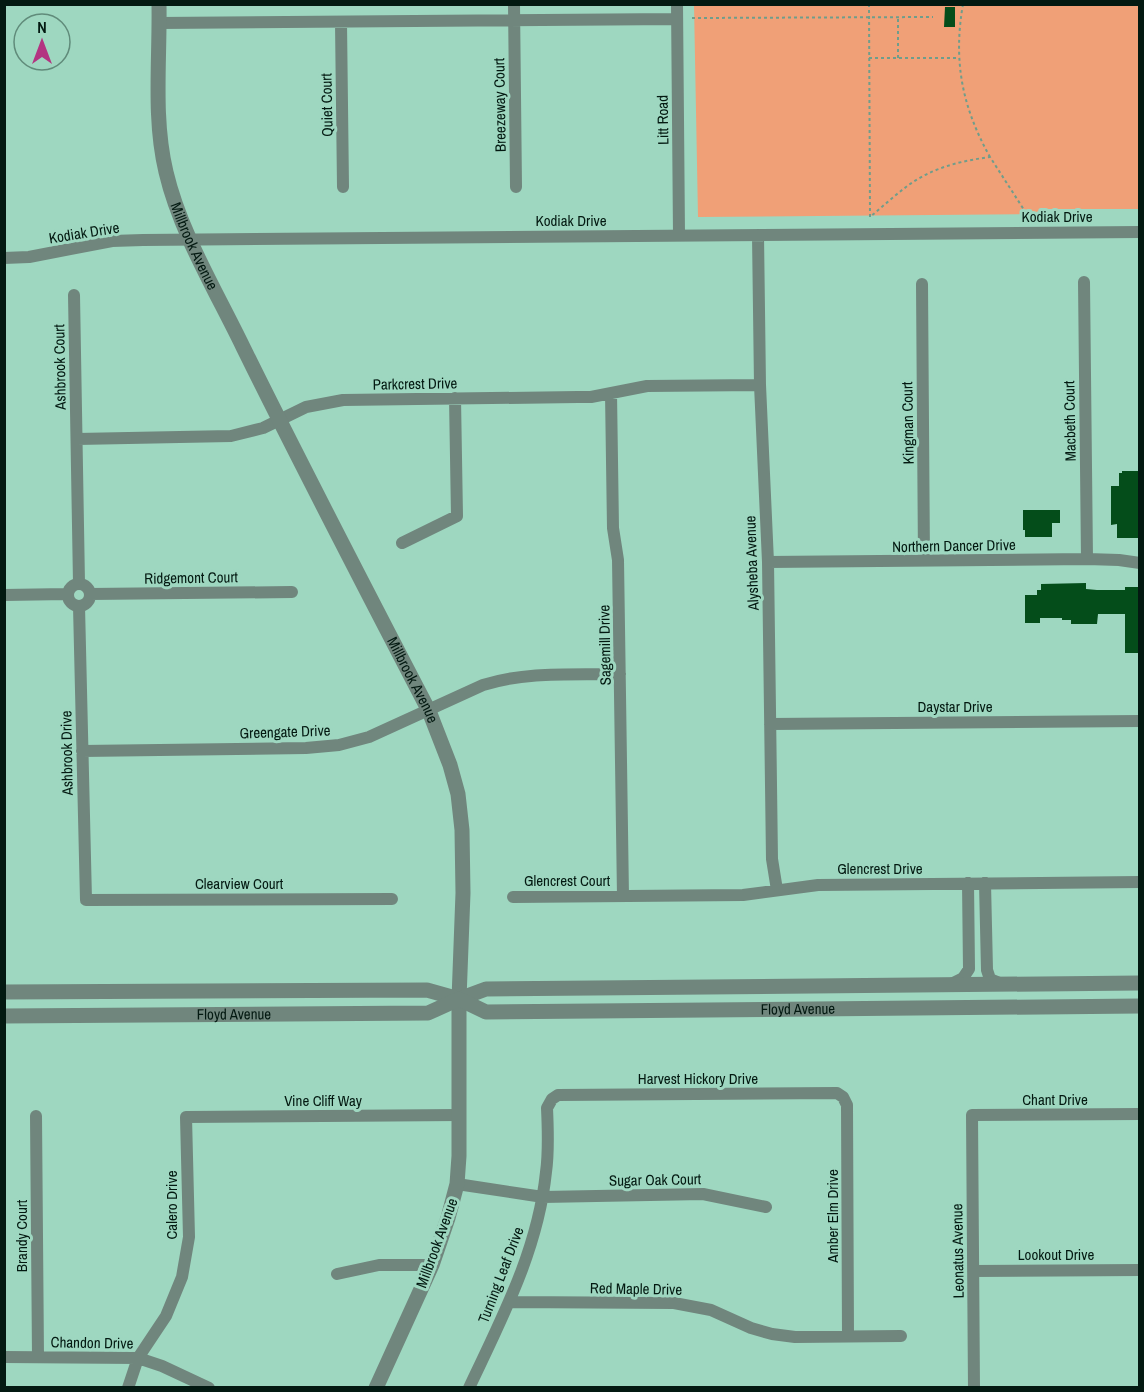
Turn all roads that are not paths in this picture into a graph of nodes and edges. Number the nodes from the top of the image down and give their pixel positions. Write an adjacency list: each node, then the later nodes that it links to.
1 (159, 4): 6 (street, Millbrook Avenue)
2 (514, 4): 5 (street, Breezeway Court)
3 (677, 4): 4 (street, Litt Road)
4 (677, 19): 5 (street); 11 (street, Litt Road)
5 (514, 22): 7 (street); 9 (street, Breezeway Court)
6 (159, 23): 7 (street); 13 (street, Millbrook Avenue)
7 (341, 23): 8 (street, Quiet Court)
8 (343, 187)
9 (516, 187)
10 (1140, 232): 12 (street, Kodiak Drive)
11 (679, 235): 12 (street, Kodiak Drive); 13 (street, Kodiak Drive)
12 (758, 235): 18 (street, Alysheba Avenue)
13 (191, 240): 14 (street, Kodiak Drive); 21 (street, Millbrook Avenue)
14 (4, 258)
15 (1084, 282): 24 (street, Macbeth Court)
16 (922, 284): 25 (street, Kingman Court)
17 (74, 295): 22 (street, Ashbrook Court)
18 (760, 385): 19 (street, Parkcrest Drive); 26 (street, Alysheba Avenue)
19 (611, 393): 20 (street, Parkcrest Drive); 34 (street, Sagemill Drive)
20 (455, 398): 21 (street, Parkcrest Drive); 23 (street)
21 (279, 420): 22 (street, Parkcrest Drive); 35 (street, Millbrook Avenue)
22 (77, 439): 28 (street)
23 (402, 543)
24 (1087, 559): 25 (street, Northern Dancer Drive); 27 (street, Northern Dancer Drive)
25 (924, 561): 26 (street, Northern Dancer Drive)
26 (768, 562): 37 (street, Alysheba Avenue)
27 (1140, 563)
28 (79, 583): 30 (street); 31 (street)
29 (292, 592): 31 (street, Ridgemont Court)
30 (67, 594): 32 (street); 33 (street)
31 (90, 594): 33 (street)
32 (4, 595)
33 (79, 606): 38 (street, Ashbrook Drive)
34 (620, 674): 35 (street, Greengate Drive); 43 (street, Sagemill Drive)
35 (429, 711): 38 (street, Greengate Drive); 51 (street, Millbrook Avenue)
36 (1140, 721): 37 (street, Daystar Drive)
37 (770, 724): 42 (street, Alysheba Avenue)
38 (82, 751): 46 (street, Ashbrook Drive)
39 (1140, 882): 41 (street, Glencrest Drive)
40 (968, 883): 41 (street, Glencrest Drive); 42 (street, Glencrest Drive); 48 (street)
41 (985, 883): 49 (street)
42 (777, 890): 43 (street, Glencrest Drive)
43 (622, 896): 44 (street, Glencrest Court)
44 (513, 897)
45 (392, 899): 46 (street, Clearview Court)
46 (86, 900)
47 (1140, 983): 49 (street, Floyd Avenue)
48 (949, 985): 49 (street, Floyd Avenue); 51 (street, Floyd Avenue)
49 (1003, 985)
50 (4, 992): 51 (street, Floyd Avenue)
51 (459, 999): 52 (street, Floyd Avenue); 53 (street, Floyd Avenue); 57 (street, Millbrook Avenue)
52 (1140, 1006)
53 (4, 1016)
54 (843, 1097): 55 (street, Harvest Hickory Drive); 69 (street, Amber Elm Drive)
55 (552, 1098): 62 (street, Turning Leaf Drive)
56 (1140, 1114): 58 (street, Chant Drive)
57 (460, 1115): 60 (street, Vine Cliff Way); 61 (street, Millbrook Avenue)
58 (972, 1115): 66 (street, Leonatus Avenue)
59 (36, 1116): 72 (street, Brandy Court)
60 (186, 1117): 73 (street, Calero Drive)
61 (457, 1184): 62 (street, Sugar Oak Court); 64 (street, Millbrook Avenue)
62 (543, 1197): 63 (street, Sugar Oak Court); 68 (street, Turning Leaf Drive)
63 (766, 1207)
64 (432, 1265): 67 (street); 76 (street, Millbrook Avenue)
65 (1140, 1270): 66 (street, Lookout Drive)
66 (973, 1271): 78 (street, Leonatus Avenue)
67 (337, 1274)
68 (509, 1302): 69 (street, Red Maple Drive); 77 (street, Turning Leaf Drive)
69 (848, 1336): 70 (street, Red Maple Drive)
70 (901, 1336)
71 (4, 1357): 72 (street, Chandon Drive)
72 (38, 1357): 73 (street, Chandon Drive)
73 (138, 1358): 74 (street, Calero Drive); 75 (street, Chandon Drive)
74 (128, 1388)
75 (209, 1388)
76 (376, 1388)
77 (469, 1388)
78 (974, 1388)

